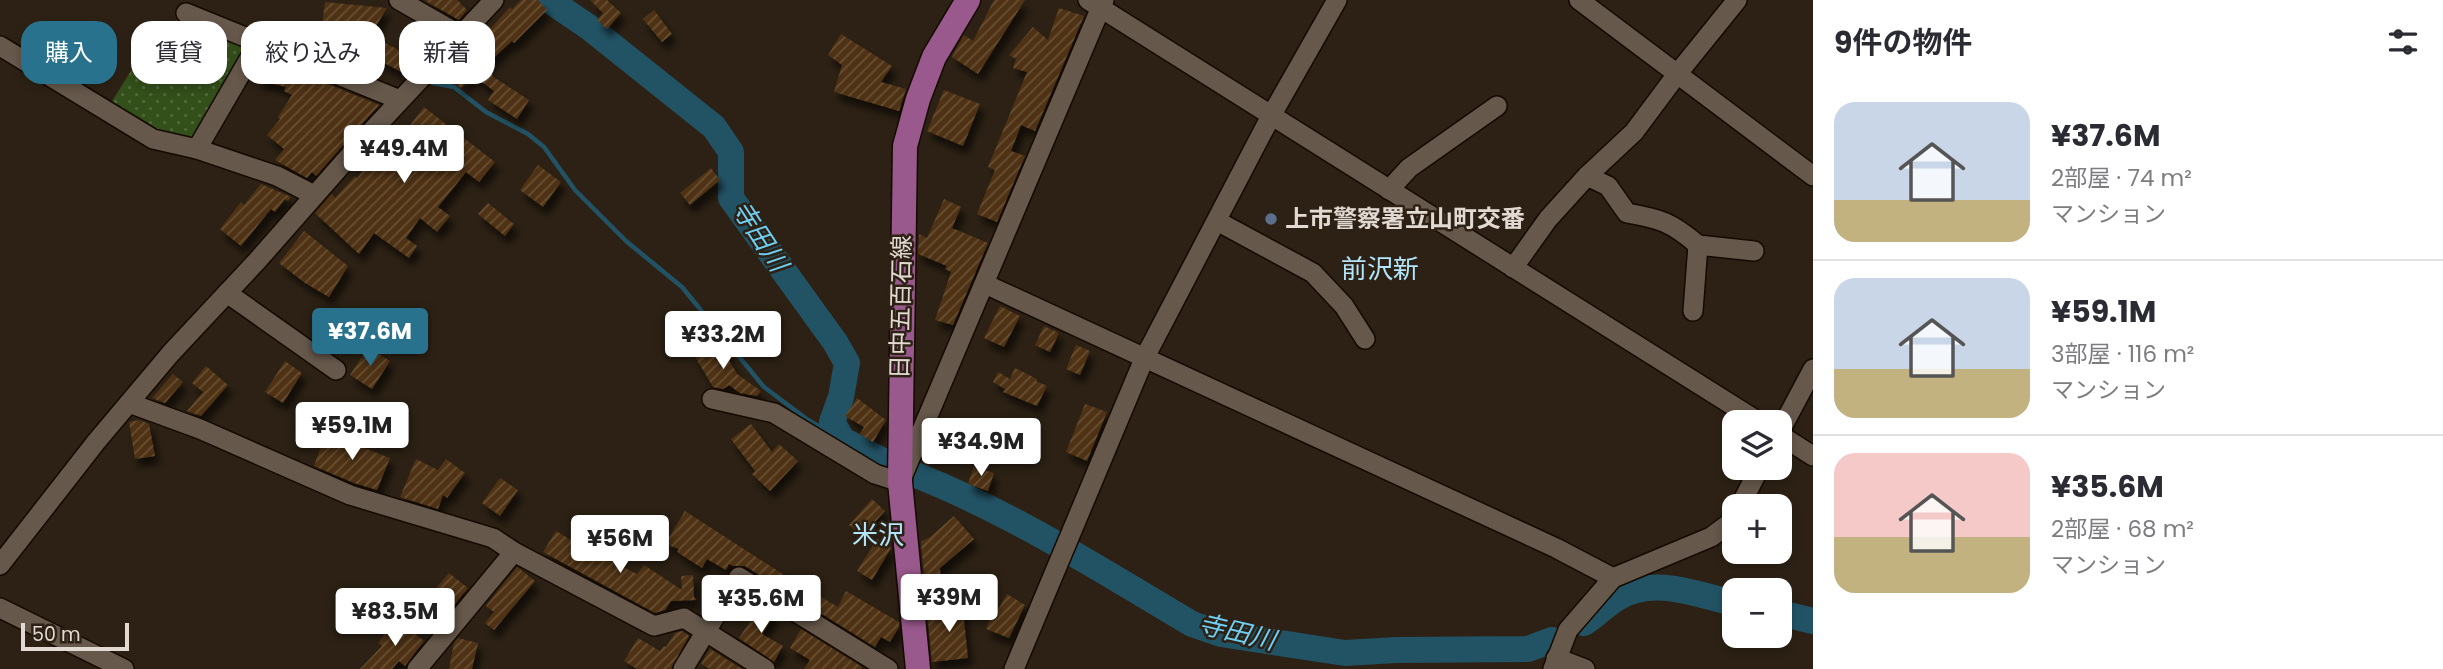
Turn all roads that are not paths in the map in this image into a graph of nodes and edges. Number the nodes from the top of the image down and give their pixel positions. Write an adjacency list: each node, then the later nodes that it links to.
1 (399, 0): 9 (street)
2 (494, 0): 10 (street)
3 (968, 0): 42 (main road, 日中五百石線)
4 (1337, 0): 19 (street)
5 (1578, 0): 13 (street)
6 (1737, 0): 13 (street)
7 (1097, 3): 19 (street); 29 (street)
8 (186, 13): 11 (street)
9 (436, 21)
10 (474, 21)
11 (241, 36)
12 (0, 47): 20 (street)
13 (1678, 73): 21 (street); 22 (street)
14 (241, 74): 20 (street)
15 (360, 84): 17 (street)
16 (415, 84): 17 (street)
17 (400, 100): 24 (street)
18 (1497, 106): 23 (street)
19 (1272, 116): 23 (street); 25 (street)
20 (197, 149): 24 (street)
21 (1587, 176): 26 (street); 28 (street)
22 (1813, 176)
23 (1388, 190): 28 (street)
24 (314, 195): 30 (street)
25 (1216, 221): 32 (street); 33 (street)
26 (1698, 245): 27 (street); 31 (street)
27 (1754, 251)
28 (1513, 268): 38 (street)
29 (985, 284): 33 (street); 42 (street)
30 (227, 293): 35 (street); 37 (street)
31 (1693, 311)
32 (1364, 339)
33 (1144, 359): 46 (street); 50 (street)
34 (1813, 369): 39 (street)
35 (336, 370)
36 (712, 399): 42 (street)
37 (130, 403): 44 (street); 45 (street)
38 (1740, 410)
39 (1792, 410)
40 (1792, 441): 41 (street)
41 (1813, 456)
42 (900, 482): 56 (main road, 日中五百石線)
43 (1722, 529): 46 (street)
44 (514, 552): 48 (street); 52 (street)
45 (0, 565)
46 (1613, 578): 49 (street)
47 (0, 608): 51 (street)
48 (706, 633): 53 (street); 54 (street); 55 (street)
49 (1554, 664): 57 (street)
50 (1020, 666)
51 (124, 669)
52 (417, 669)
53 (683, 669)
54 (765, 669)
55 (888, 669)
56 (918, 669)
57 (1585, 669)

